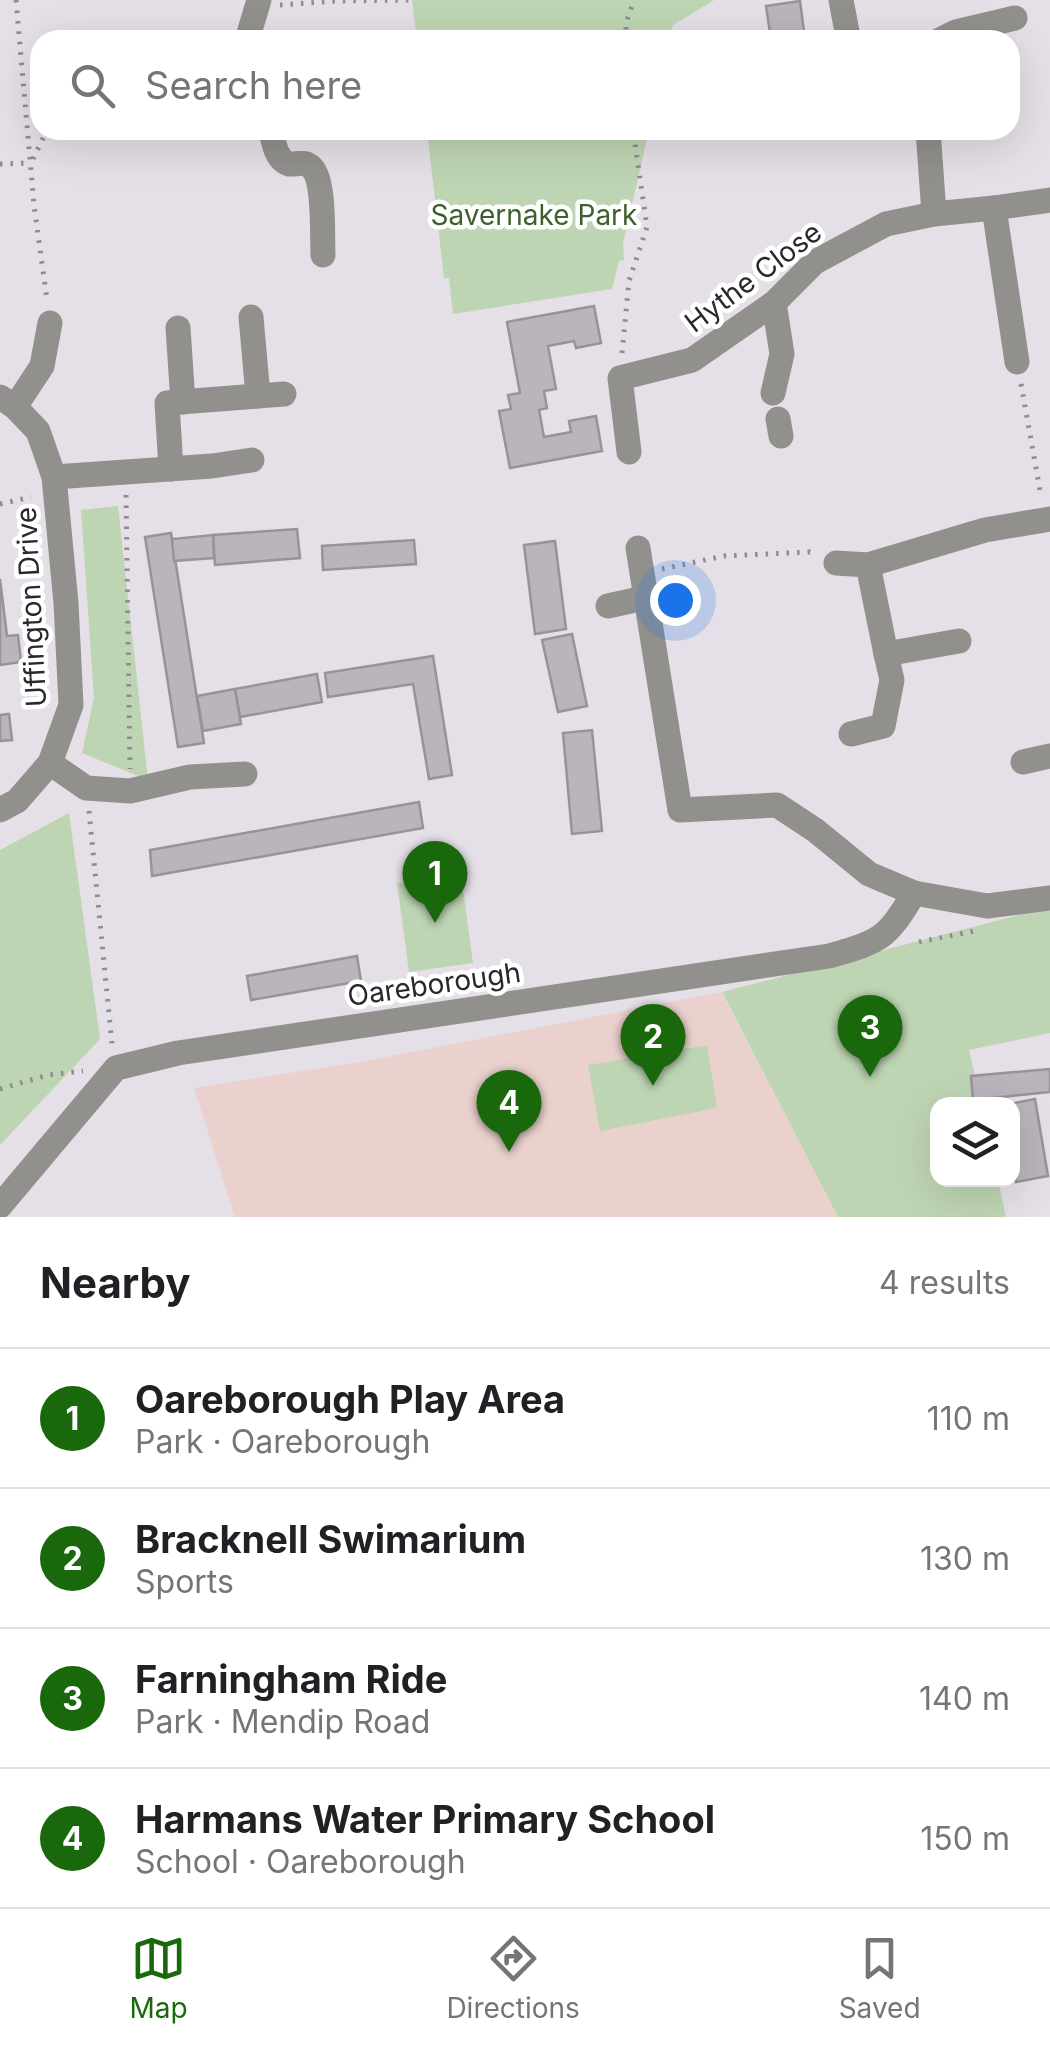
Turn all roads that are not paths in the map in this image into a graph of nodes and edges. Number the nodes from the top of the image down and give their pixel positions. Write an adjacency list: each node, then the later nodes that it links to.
1 (841, 0): 5 (street)
2 (258, 4): 4 (street)
3 (1015, 18): 6 (street)
4 (250, 30)
5 (846, 30)
6 (964, 30)
7 (272, 140): 12 (street)
8 (929, 140): 11 (street)
9 (1050, 200): 10 (street, Hythe Close)
10 (994, 208): 11 (street, Hythe Close); 17 (street)
11 (934, 214): 13 (street, Hythe Close)
12 (324, 255)
13 (774, 302): 20 (street); 21 (street, Hythe Close)
14 (250, 317): 19 (street)
15 (50, 323): 18 (street)
16 (178, 328): 19 (street)
17 (1017, 362)
18 (7, 402): 24 (street, Uffington Drive)
19 (183, 402): 23 (street)
20 (777, 416)
21 (629, 452)
22 (252, 460): 23 (street)
23 (172, 469): 24 (street)
24 (48, 486): 36 (street, Uffington Drive)
25 (1048, 519): 28 (street)
26 (638, 548): 29 (street)
27 (836, 563): 28 (street)
28 (868, 565): 32 (street)
29 (644, 598): 30 (street); 39 (street)
30 (608, 606)
31 (959, 641): 32 (street)
32 (886, 654): 33 (street)
33 (851, 734)
34 (1050, 756): 35 (street)
35 (1023, 762)
36 (50, 764): 37 (street); 38 (street, Uffington Drive)
37 (244, 774)
38 (0, 810)
39 (914, 893): 40 (street); 41 (street, Oareborough)
40 (1050, 898)
41 (0, 1206)

